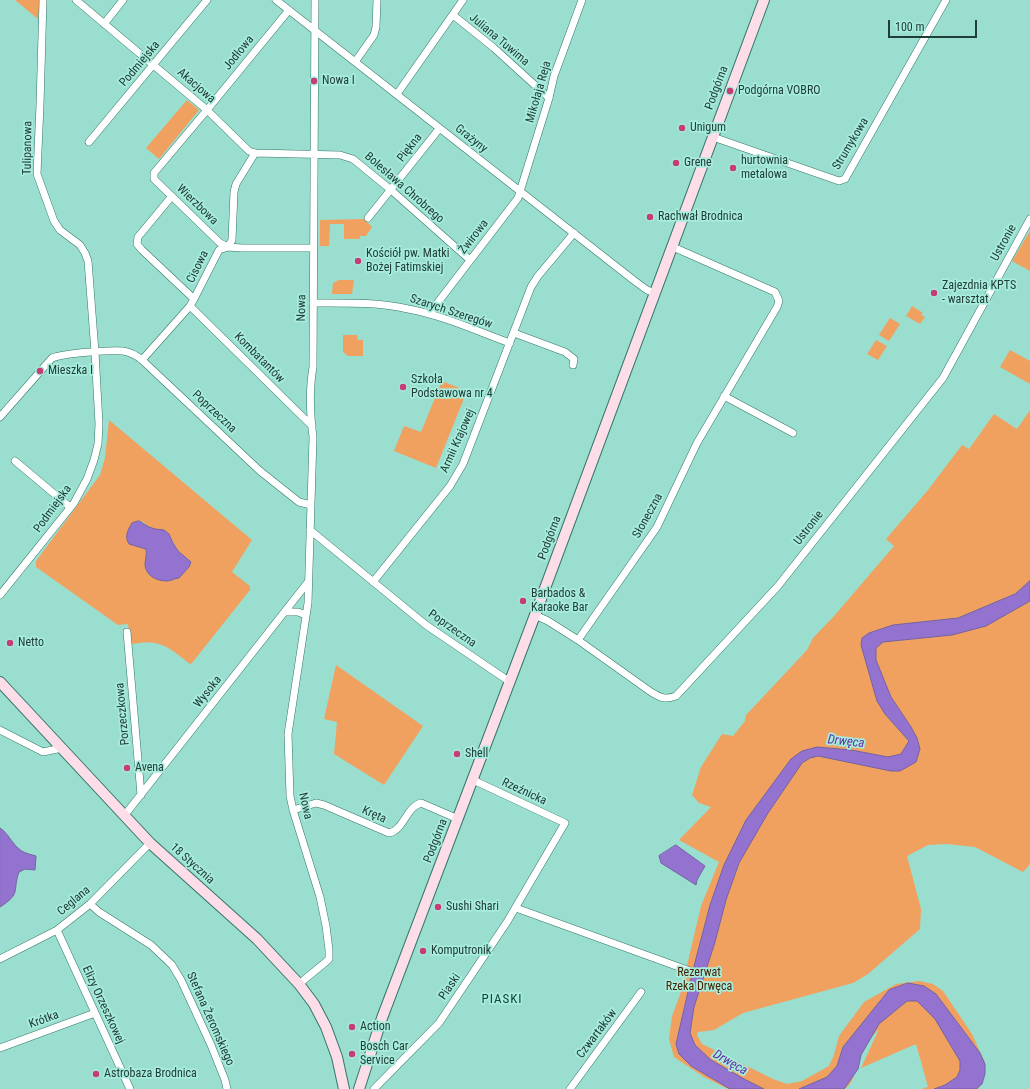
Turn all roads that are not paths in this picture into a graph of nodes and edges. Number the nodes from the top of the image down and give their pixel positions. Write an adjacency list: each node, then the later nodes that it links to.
1 (43, 0): 43 (street, Tulipanowa)
2 (76, 0): 14 (street, Akacjowa)
3 (123, 0): 14 (street)
4 (207, 0): 17 (street, Podmiejska)
5 (276, 0): 12 (street, Grażyny)
6 (315, 0): 15 (street, Nowa)
7 (377, 0): 16 (street)
8 (463, 0): 13 (street)
9 (582, 0): 19 (street, Mikołaja Reja)
10 (764, 0): 22 (main road, Podgórna)
11 (946, 0): 22 (street, Strumykowa)
12 (289, 10): 15 (street, Grażyny); 20 (street, Jodłowa)
13 (452, 15): 18 (street); 19 (street, Juliana Tuwima)
14 (104, 24): 17 (street, Akacjowa)
15 (315, 31): 16 (street, Grażyny); 25 (street, Nowa)
16 (355, 62): 18 (street, Grażyny)
17 (154, 65): 20 (street, Akacjowa); 23 (street, Podmiejska)
18 (397, 94): 21 (street, Grażyny)
19 (549, 98): 27 (street, Mikołaja Reja)
20 (207, 110): 24 (street, Akacjowa); 28 (street, Wierzbowa)
21 (439, 129): 26 (street, Piękna); 27 (street, Grażyny)
22 (713, 137): 33 (main road, Podgórna)
23 (89, 142)
24 (255, 153): 25 (street); 32 (street, Cisowa)
25 (314, 154): 26 (street, Bolesława Chrobrego); 34 (street, Nowa)
26 (391, 190): 29 (street, Piękna); 35 (street, Bolesława Chrobrego)
27 (520, 191): 31 (street, Grażyny); 35 (street, Żwirowa)
28 (172, 196): 32 (street, Wierzbowa); 37 (street)
29 (368, 218)
30 (1030, 219): 61 (street, Ustronie)
31 (574, 233): 36 (street, Grażyny); 41 (street, Armii Krajowej)
32 (228, 246): 34 (street, Wierzbowa); 37 (street, Cisowa)
33 (673, 247): 36 (main road, Podgórna); 46 (street, Słoneczna)
34 (313, 248): 38 (street, Nowa)
35 (470, 260): 40 (street, Żwirowa)
36 (655, 293): 58 (main road, Podgórna)
37 (194, 299): 39 (street, Cisowa)
38 (313, 303): 40 (street, Szarych Szeregów); 48 (street, Nowa)
39 (190, 306): 44 (street, Cisowa); 48 (street, Kombatantów)
40 (429, 314): 42 (street, Szarych Szeregów)
41 (514, 333): 42 (street, Armii Krajowej); 45 (street)
42 (510, 343): 55 (street, Armii Krajowej)
43 (95, 352): 44 (street, Poprzeczna); 47 (street); 52 (street, Podmiejska)
44 (142, 360): 51 (street, Poprzeczna)
45 (573, 365)
46 (724, 396): 49 (street); 61 (street, Słoneczna)
47 (0, 417)
48 (312, 426): 51 (street, Nowa)
49 (793, 433)
50 (15, 461): 52 (street)
51 (311, 505): 53 (street, Nowa)
52 (70, 507): 56 (street, Podmiejska)
53 (310, 530): 54 (street, Nowa); 55 (street, Poprzeczna)
54 (309, 582): 57 (street, Wysoka); 59 (street, Nowa)
55 (373, 582): 63 (street, Poprzeczna)
56 (0, 595)
57 (285, 612): 59 (street); 67 (street, Wysoka)
58 (535, 615): 61 (street, Ustronie); 63 (main road, Podgórna)
59 (306, 616): 68 (street, Nowa)
60 (127, 632): 67 (street, Porzeczkowa)
61 (578, 640)
62 (0, 682): 65 (main road, 18 Stycznia)
63 (510, 682): 66 (main road, Podgórna)
64 (0, 730): 65 (street)
65 (62, 748): 69 (main road, 18 Stycznia)
66 (473, 780): 70 (main road, Podgórna); 71 (street, Rzeźnicka)
67 (141, 794): 69 (street, Wysoka)
68 (293, 810): 70 (street, Kręta); 78 (street, Nowa)
69 (124, 816): 72 (main road, 18 Stycznia)
70 (458, 819): 83 (main road, Podgórna)
71 (566, 823): 74 (street, Piaski)
72 (150, 843): 73 (street, Ceglana); 78 (main road, 18 Stycznia)
73 (90, 904): 75 (street, Ceglana); 85 (street, Stefana Żeromskiego)
74 (516, 908): 77 (street); 88 (street, Piaski)
75 (57, 930): 76 (street, Ceglana); 80 (street, Elizy Orzeszkowej)
76 (0, 959)
77 (690, 971)
78 (299, 984): 82 (main road, 18 Stycznia)
79 (641, 992): 89 (street, Czwartaków)
80 (95, 1013): 81 (street, Krótka); 84 (street, Elizy Orzeszkowej)
81 (0, 1048)
82 (342, 1078): 86 (main road, 18 Stycznia); 87 (main road, 18 Stycznia)
83 (360, 1088)
84 (130, 1089)
85 (227, 1089)
86 (344, 1089)
87 (348, 1089)
88 (374, 1089)
89 (570, 1089)

